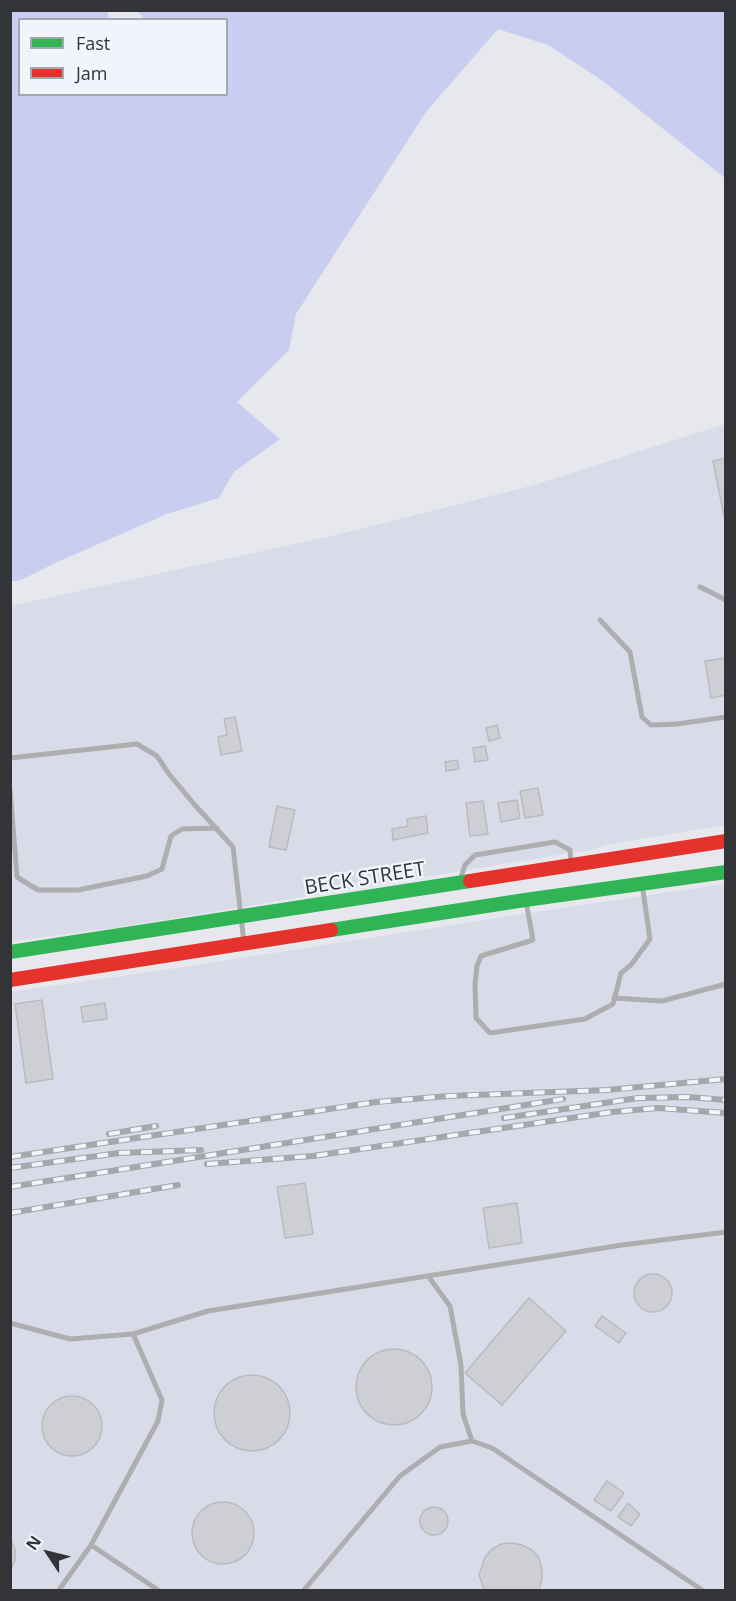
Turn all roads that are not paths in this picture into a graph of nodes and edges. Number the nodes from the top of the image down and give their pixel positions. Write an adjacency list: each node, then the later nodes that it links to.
1 (700, 587): 2 (lane)
2 (726, 600)
3 (600, 620): 4 (lane)
4 (726, 717)
5 (10, 758): 7 (lane)
6 (10, 789): 7 (lane)
7 (217, 828): 14 (lane)
8 (726, 841): 9 (main road, BECK STREET)
9 (571, 866): 12 (main road, BECK STREET); 12 (lane)
10 (725, 872): 11 (main road)
11 (641, 882): 13 (main road); 19 (lane)
12 (458, 884): 14 (main road, BECK STREET)
13 (525, 900): 15 (main road); 19 (lane)
14 (241, 918): 15 (lane); 16 (main road, BECK STREET)
15 (244, 945): 17 (main road)
16 (10, 952)
17 (10, 980)
18 (726, 984): 19 (lane)
19 (614, 998)
20 (726, 1232): 21 (lane)
21 (428, 1276): 23 (lane); 24 (lane)
22 (10, 1323): 23 (lane)
23 (133, 1334): 25 (lane)
24 (472, 1441): 28 (lane); 29 (lane)
25 (91, 1545): 26 (lane); 27 (lane)
26 (59, 1590)
27 (158, 1590)
28 (304, 1590)
29 (702, 1590)

